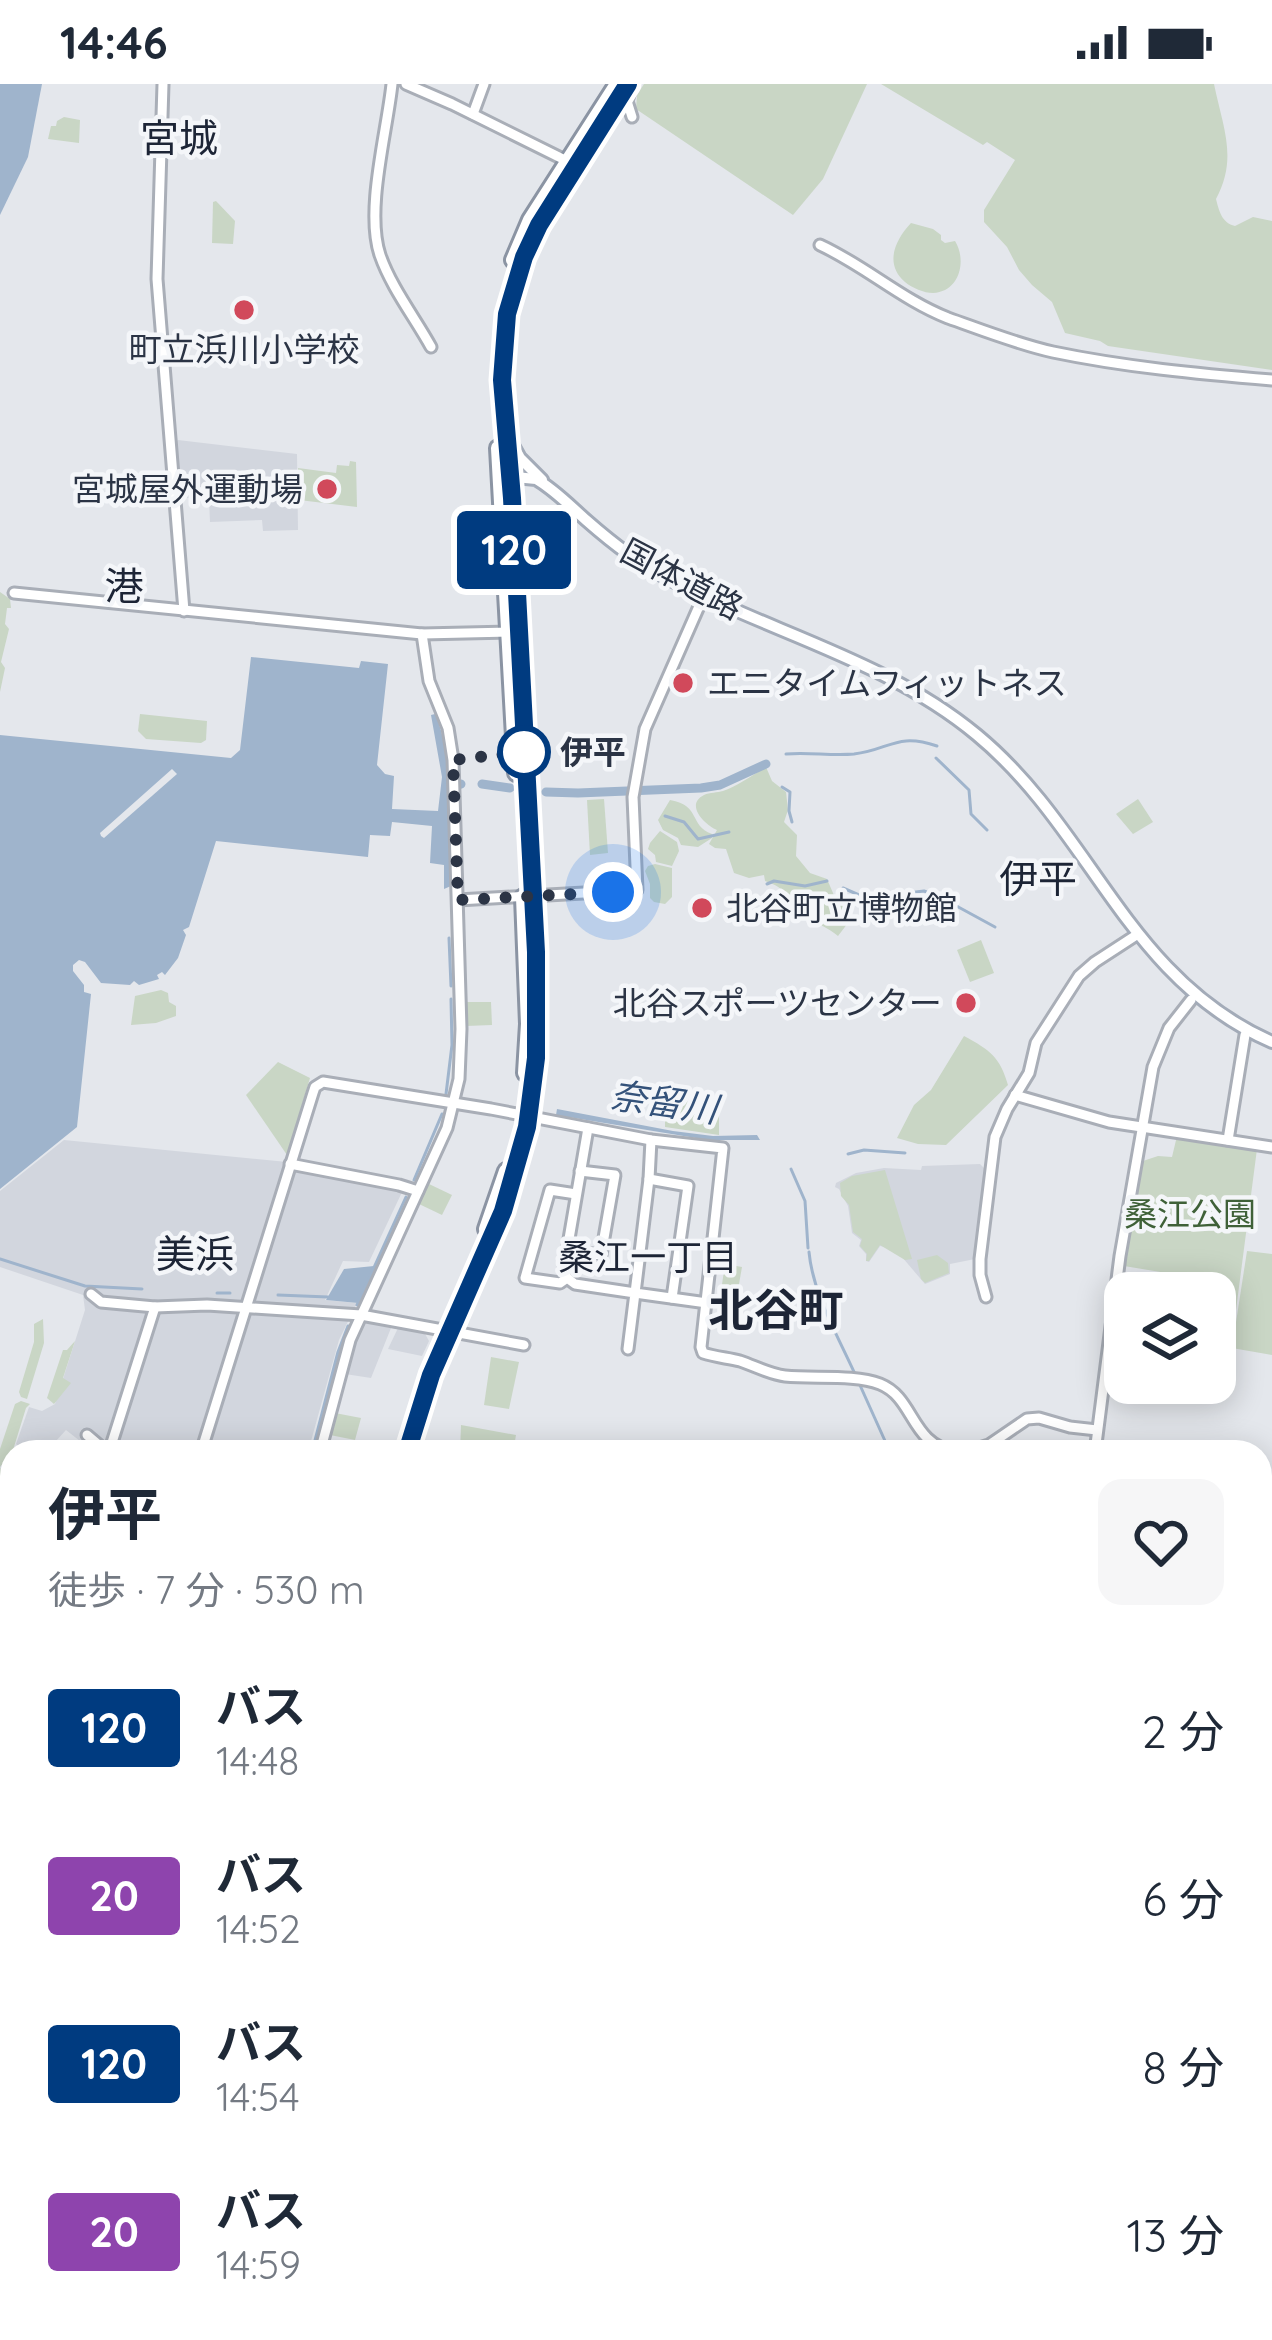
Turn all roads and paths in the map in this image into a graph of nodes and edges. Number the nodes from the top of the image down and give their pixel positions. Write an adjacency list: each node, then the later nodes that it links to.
1 (163, 84): 18 (street)
2 (392, 84): 11 (street)
3 (406, 84): 7 (street)
4 (484, 84): 7 (street)
5 (616, 84): 9 (highway)
6 (631, 84): 8 (street); 13 (highway)
7 (473, 114): 9 (street)
8 (632, 117)
9 (567, 161): 14 (highway)
10 (820, 244): 12 (street)
11 (431, 347)
12 (1272, 380)
13 (505, 424): 14 (highway); 15 (main road)
14 (507, 482): 15 (main road, 国体道路); 17 (main road, 国体道路); 19 (highway)
15 (548, 486): 17 (main road, 国体道路)
16 (14, 593): 18 (street)
17 (703, 599): 21 (street); 23 (main road, 国体道路)
18 (184, 610): 20 (street)
19 (512, 632): 20 (street); 21 (highway)
20 (422, 634): 22 (street)
21 (527, 897): 22 (street); 29 (highway)
22 (458, 900): 28 (street)
23 (1135, 937): 24 (main road, 国体道路); 26 (main road, 国体道路); 27 (street)
24 (1191, 1000): 25 (main road, 国体道路); 30 (street)
25 (1245, 1035): 26 (main road, 国体道路); 33 (street)
26 (1272, 1045)
27 (1016, 1095): 30 (street); 44 (street)
28 (454, 1104): 29 (street); 35 (street); 38 (street)
29 (524, 1116): 31 (street); 50 (highway)
30 (1142, 1126): 33 (street); 53 (street)
31 (588, 1128): 32 (street); 36 (street)
32 (651, 1140): 37 (street); 46 (street)
33 (1228, 1140): 34 (street)
34 (1272, 1147)
35 (290, 1164): 38 (street); 47 (street)
36 (580, 1171): 39 (street); 40 (street)
37 (649, 1179): 42 (street); 45 (street)
38 (418, 1191): 49 (street)
39 (576, 1194): 40 (street); 41 (street)
40 (566, 1251): 41 (street)
41 (567, 1278): 42 (street)
42 (635, 1293): 45 (street); 52 (street)
43 (91, 1294): 48 (street)
44 (986, 1297)
45 (673, 1298): 46 (street)
46 (707, 1303): 61 (street)
47 (244, 1306): 48 (street); 49 (street); 57 (street)
48 (155, 1307): 56 (street)
49 (361, 1315): 50 (street); 58 (street)
50 (446, 1329): 51 (street); 59 (highway); 60 (highway)
51 (524, 1345)
52 (628, 1349)
53 (1097, 1430): 62 (street); 63 (street)
54 (87, 1436): 55 (street)
55 (92, 1440)
56 (112, 1440)
57 (205, 1440)
58 (323, 1440)
59 (401, 1440)
60 (410, 1440)
61 (928, 1440)
62 (996, 1440)
63 (1096, 1440)

